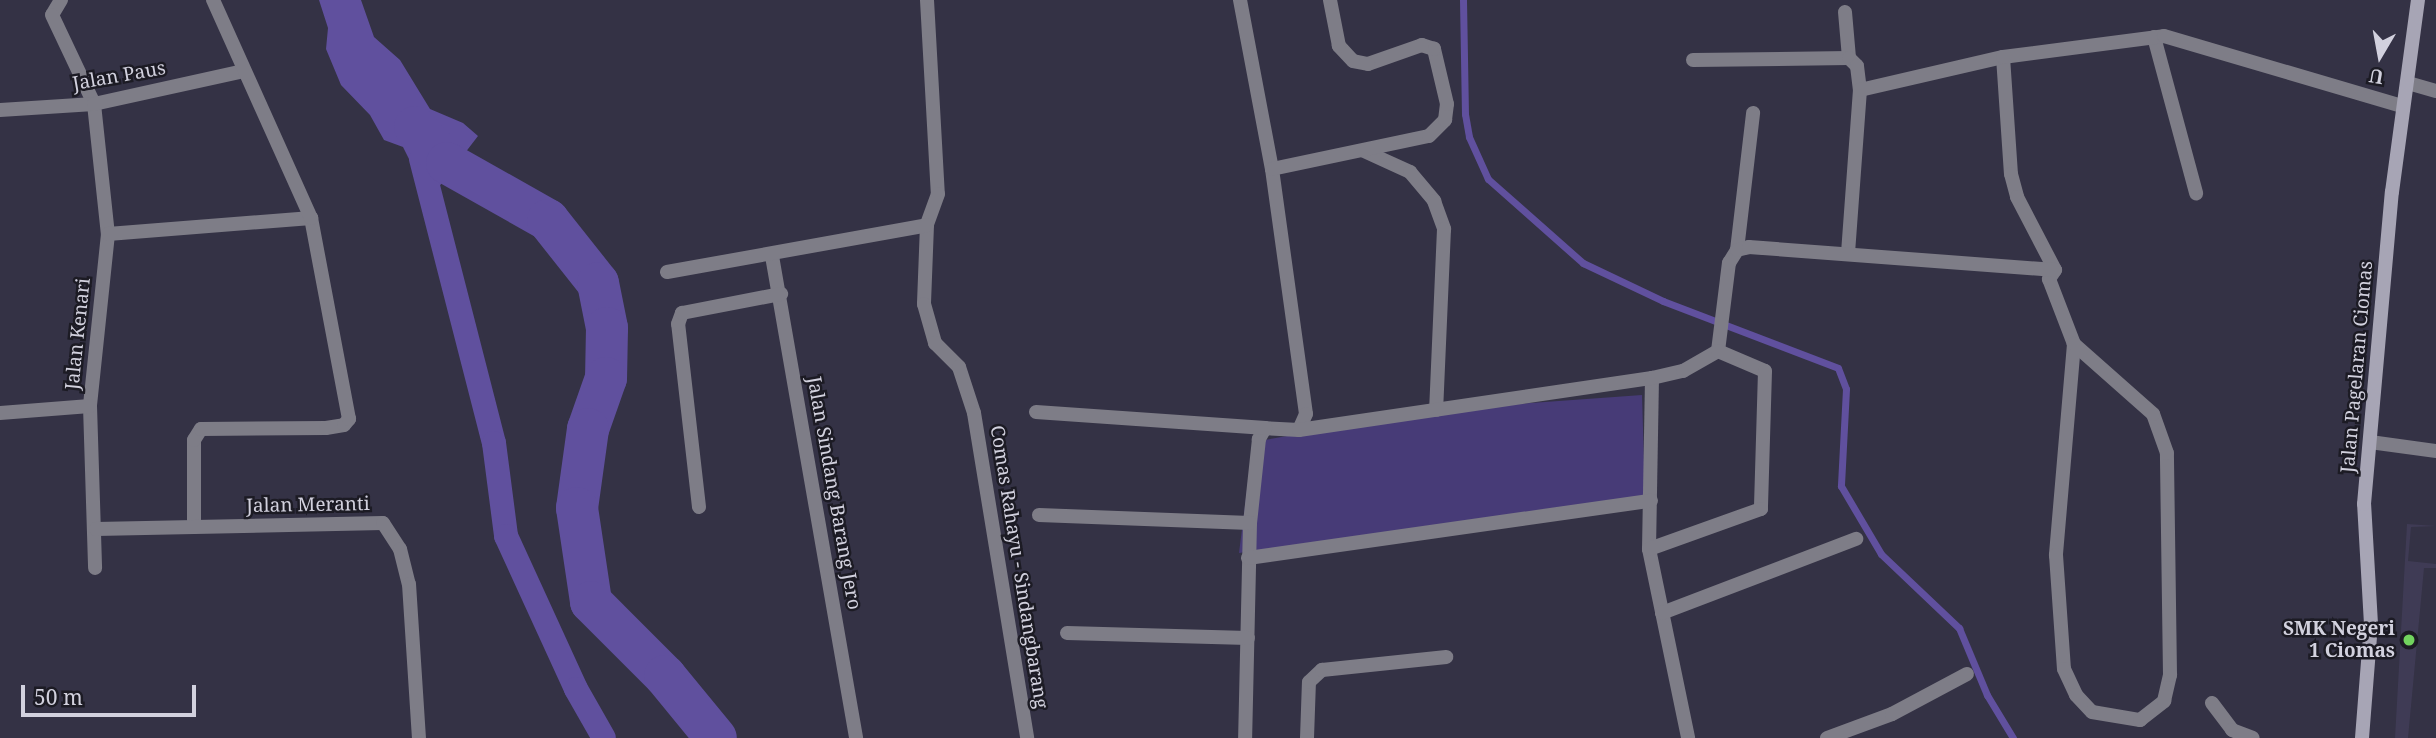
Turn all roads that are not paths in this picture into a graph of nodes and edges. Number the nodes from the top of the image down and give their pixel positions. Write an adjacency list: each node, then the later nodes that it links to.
1 (61, 0): 16 (street, Jalan Kenari)
2 (214, 0): 12 (street)
3 (927, 0): 24 (street, Comas Rahayu - Sindangbarang)
4 (1240, 0): 21 (street)
5 (1329, 0): 20 (street)
6 (2418, 0): 13 (main road, Jalan Pagelaran Ciomas)
7 (1845, 12): 9 (street)
8 (2154, 37): 10 (street); 17 (street); 22 (street)
9 (1849, 58): 11 (street); 14 (street)
10 (2003, 58): 14 (street); 29 (street)
11 (1693, 60)
12 (244, 71): 16 (street, Jalan Paus); 23 (street)
13 (2408, 83): 15 (street); 17 (main road, Jalan Pagelaran Ciomas)
14 (1860, 90): 27 (street)
15 (2436, 91)
16 (94, 104): 18 (street, Jalan Paus); 25 (street, Jalan Kenari)
17 (2402, 106): 41 (main road, Jalan Pagelaran Ciomas)
18 (0, 110)
19 (1752, 113): 26 (street)
20 (1360, 149): 21 (street); 36 (street)
21 (1272, 169): 40 (street)
22 (2196, 193)
23 (311, 218): 25 (street); 47 (street)
24 (927, 225): 28 (street); 61 (street, Comas Rahayu - Sindangbarang)
25 (108, 234): 35 (street, Jalan Kenari)
26 (1737, 250): 27 (street); 33 (street)
27 (1848, 253): 29 (street)
28 (772, 256): 30 (street); 31 (street, Jalan Sindang Barang Jero)
29 (2055, 270): 32 (street)
30 (667, 272)
31 (781, 294): 44 (street); 60 (street, Jalan Sindang Barang Jero)
32 (2074, 344): 32 (street)
33 (1718, 346): 34 (street); 50 (street)
34 (1652, 378): 36 (street); 43 (street)
35 (90, 406): 38 (street); 48 (street, Jalan Kenari)
36 (1436, 410): 40 (street)
37 (1036, 412): 39 (street)
38 (0, 413)
39 (1265, 428): 40 (street); 46 (street)
40 (1299, 429)
41 (2370, 442): 42 (street); 67 (main road, Jalan Pagelaran Ciomas)
42 (2436, 451)
43 (1651, 502): 50 (street); 51 (street)
44 (699, 508)
45 (1039, 515): 46 (street)
46 (1250, 523): 51 (street)
47 (194, 527): 48 (street, Jalan Meranti); 59 (street, Jalan Meranti)
48 (96, 529): 52 (street, Jalan Kenari)
49 (1856, 539): 53 (street)
50 (1649, 549): 53 (street)
51 (1248, 558): 55 (street)
52 (95, 568)
53 (1662, 612): 64 (street)
54 (1067, 633): 55 (street)
55 (1248, 638): 62 (street)
56 (1446, 657): 63 (street)
57 (1967, 674): 65 (street)
58 (2212, 703): 66 (street)
59 (419, 738)
60 (856, 738)
61 (1027, 738)
62 (1245, 738)
63 (1307, 738)
64 (1688, 738)
65 (1827, 738)
66 (2253, 738)
67 (2362, 738)

